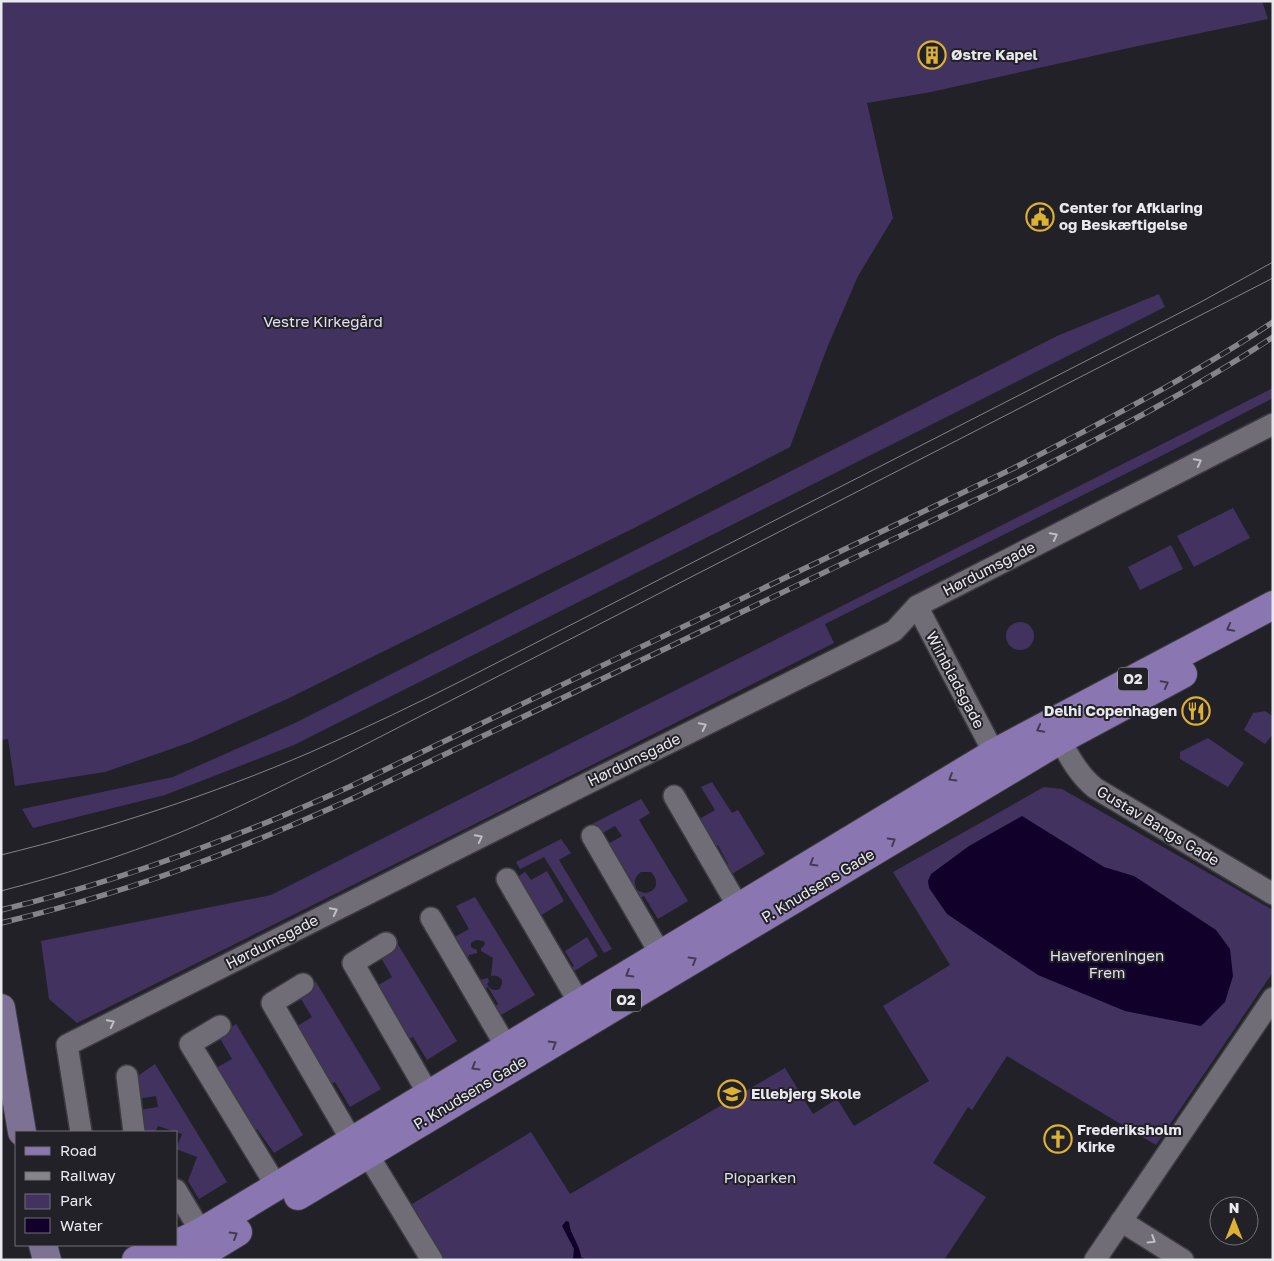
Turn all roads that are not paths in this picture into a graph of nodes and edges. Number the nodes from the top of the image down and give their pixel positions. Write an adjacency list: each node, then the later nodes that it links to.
1 (1273, 424): 3 (street, Hørdumsgade, one-way to 1)
2 (1273, 605): 6 (main road, P. Knudsens Gade / O2, one-way to 6)
3 (917, 606): 6 (street, Wiinbladsgade); 24 (street, Hørdumsgade, one-way to 3)
4 (1273, 626): 5 (main road, P. Knudsens Gade / O2, one-way to 4)
5 (1060, 740): 10 (street, Gustav Bangs Gade); 26 (main road, P. Knudsens Gade / O2, one-way to 5)
6 (994, 753): 11 (main road, P. Knudsens Gade / O2, one-way to 11)
7 (674, 796): 11 (street, P. Knudsens Gade)
8 (592, 836): 14 (street)
9 (507, 879): 17 (street)
10 (1273, 894)
11 (739, 908): 14 (main road, P. Knudsens Gade / O2)
12 (431, 918): 20 (street, P. Knudsens Gade)
13 (386, 943): 22 (street, P. Knudsens Gade)
14 (661, 955): 17 (main road, P. Knudsens Gade / O2, one-way to 17)
15 (304, 984): 26 (street)
16 (1273, 998): 29 (street)
17 (580, 1004): 20 (main road, P. Knudsens Gade / O2)
18 (1, 1008): 23 (street)
19 (220, 1026): 27 (street)
20 (507, 1048): 22 (main road, P. Knudsens Gade / O2, one-way to 22)
21 (126, 1076): 25 (street)
22 (429, 1095): 26 (main road, P. Knudsens Gade / O2)
23 (22, 1131)
24 (81, 1131)
25 (134, 1131)
26 (360, 1148): 27 (main road, P. Knudsens Gade / O2); 36 (main road, P. Knudsens Gade / O2, one-way to 26); 37 (street)
27 (277, 1187): 30 (main road, P. Knudsens Gade / O2)
28 (178, 1193): 30 (street)
29 (1121, 1221): 38 (street); 39 (street, one-way to 39)
30 (201, 1232): 31 (main road, P. Knudsens Gade / O2)
31 (178, 1243)
32 (42, 1246): 34 (street)
33 (170, 1246): 35 (main road, P. Knudsens Gade / O2)
34 (47, 1260)
35 (136, 1260)
36 (192, 1260)
37 (432, 1260)
38 (1095, 1260)
39 (1183, 1260)

